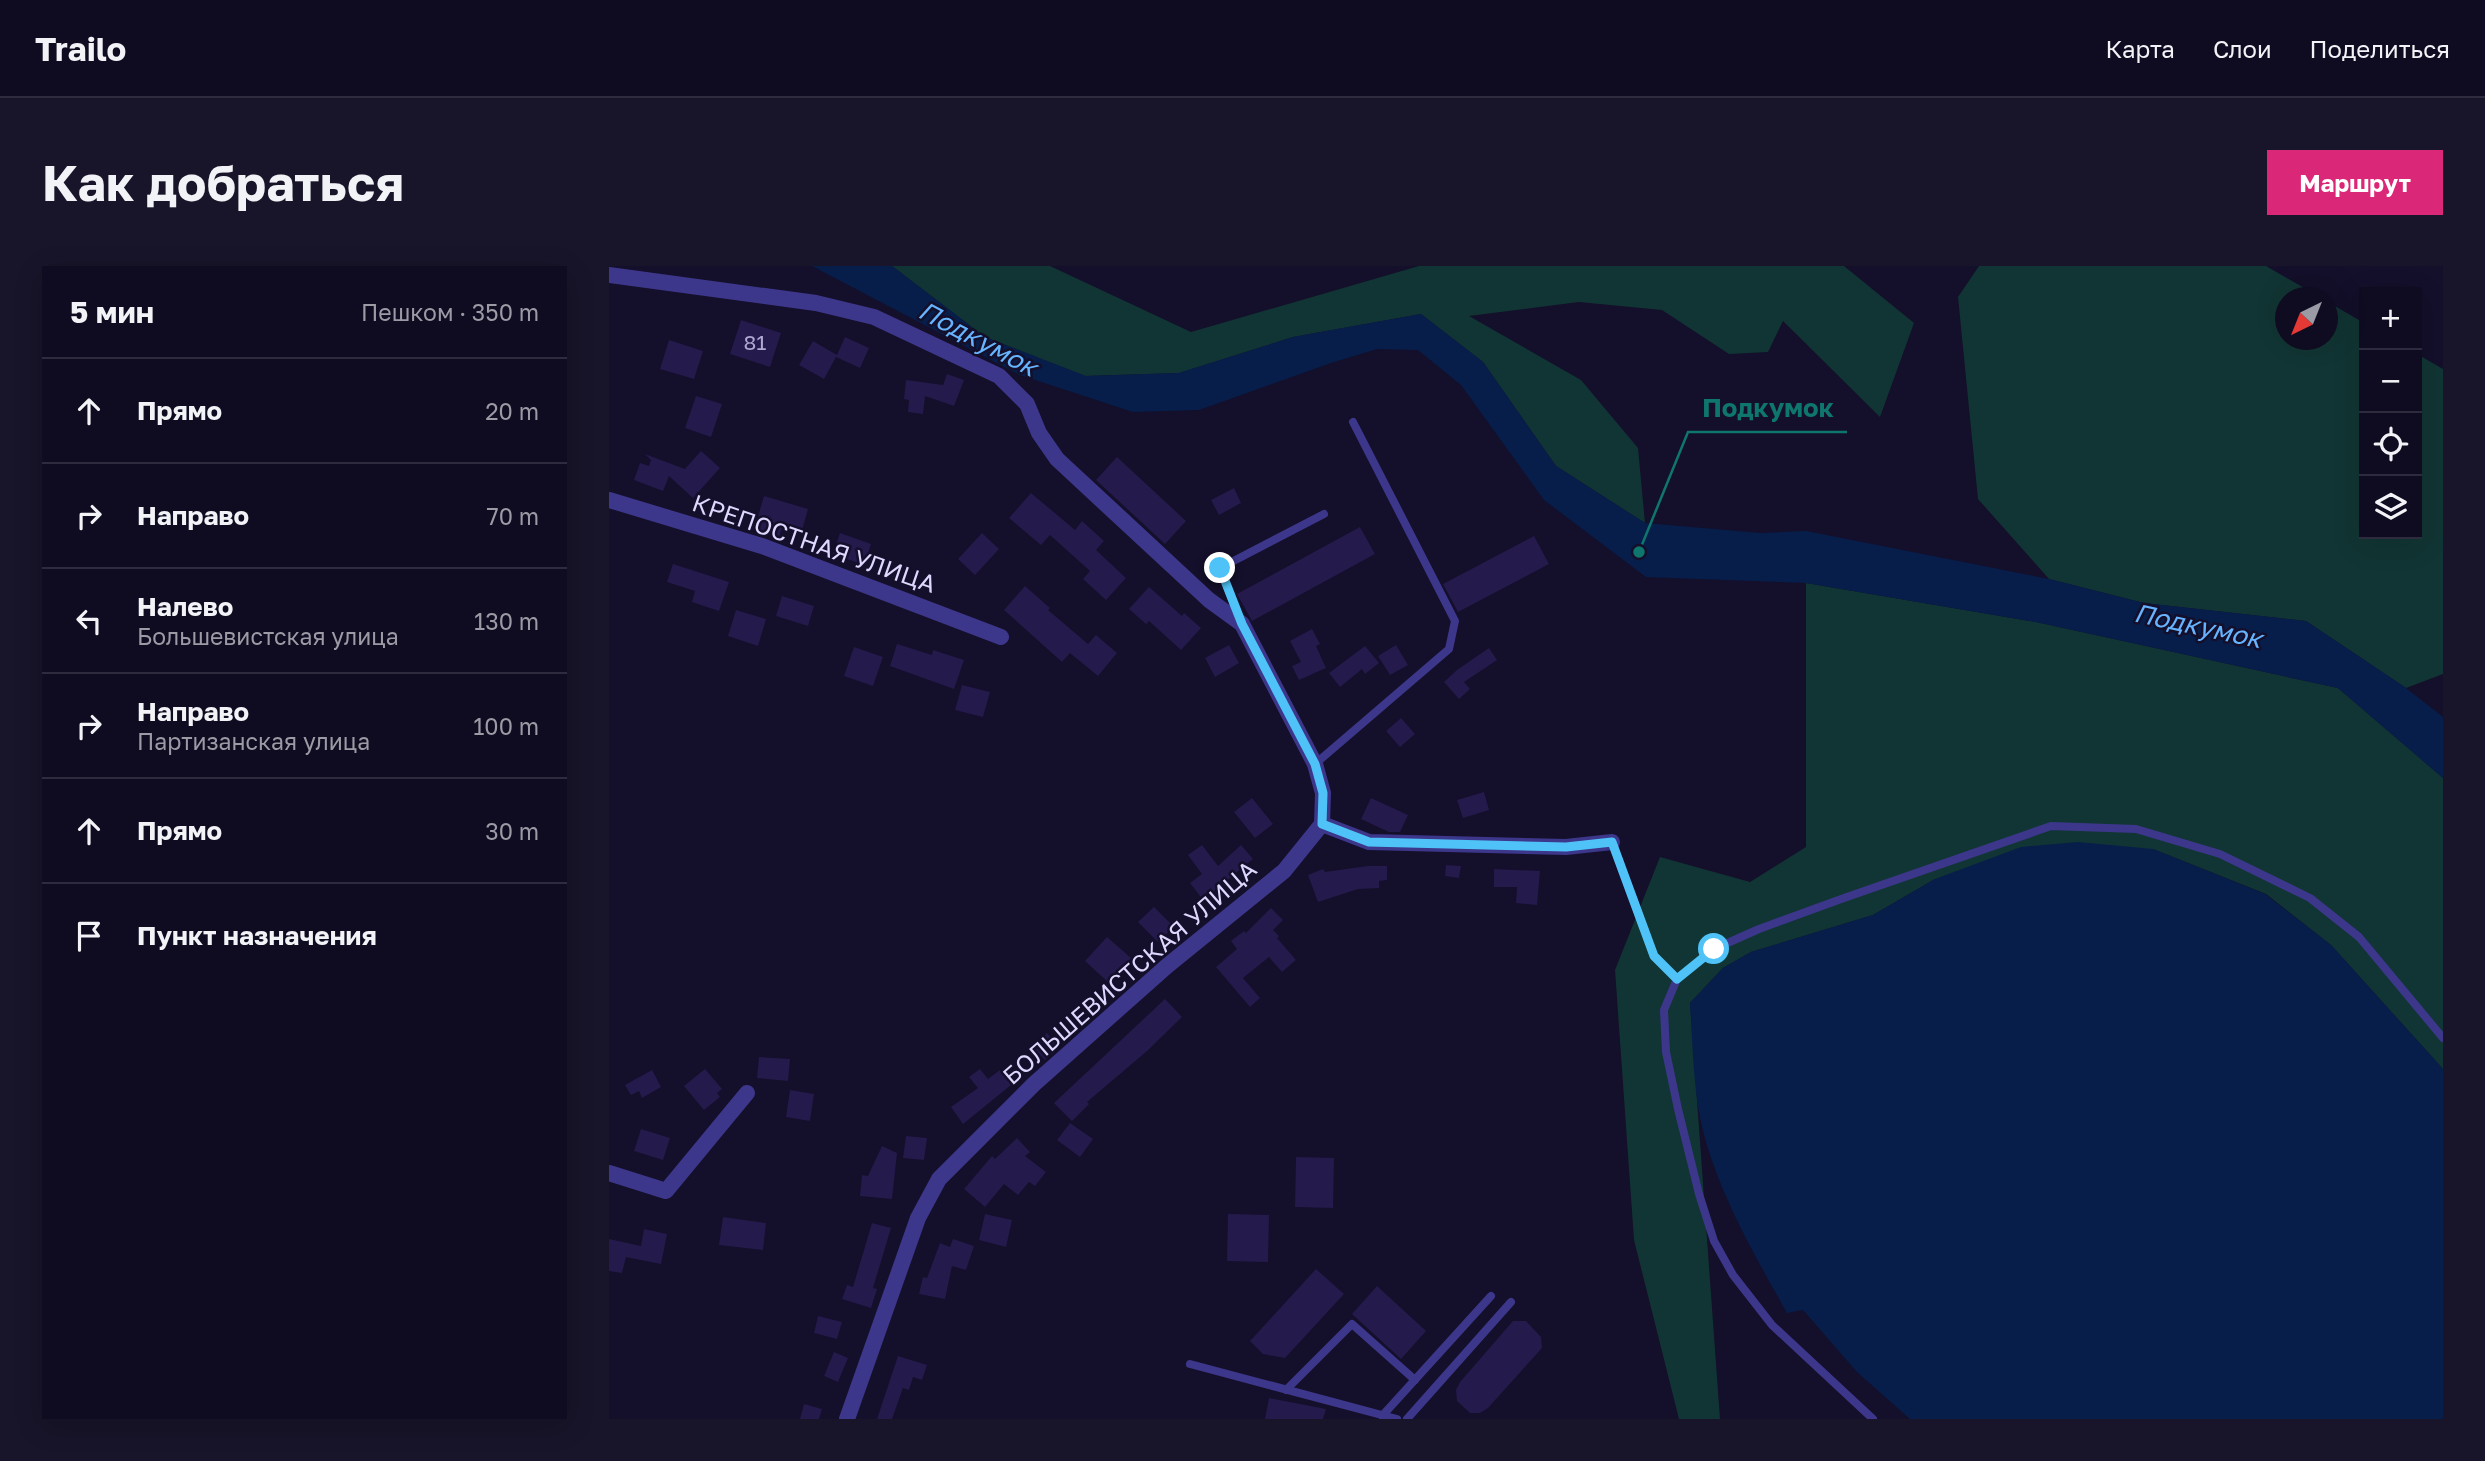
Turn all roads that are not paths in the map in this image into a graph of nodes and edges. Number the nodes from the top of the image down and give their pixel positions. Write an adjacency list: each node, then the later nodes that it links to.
1 (609, 275): 5 (street)
2 (1353, 422): 7 (lane)
3 (609, 500): 6 (street, КРЕПОСТНАЯ УЛИЦА)
4 (1324, 514): 5 (lane)
5 (1242, 624): 7 (street)
6 (1001, 637)
7 (1315, 764): 8 (street)
8 (1322, 824): 9 (street); 20 (street, БОЛЬШЕВИСТСКАЯ УЛИЦА)
9 (1612, 842): 10 (lane)
10 (1677, 979): 11 (lane); 23 (lane)
11 (2443, 1038)
12 (747, 1093): 13 (street)
13 (609, 1173)
14 (1491, 1296): 17 (lane)
15 (1511, 1302): 22 (lane)
16 (1191, 1364): 18 (lane)
17 (1415, 1380): 18 (lane); 19 (lane)
18 (1286, 1390): 19 (lane)
19 (1382, 1416): 21 (lane)
20 (847, 1419)
21 (1397, 1419)
22 (1407, 1419)
23 (1873, 1419)

